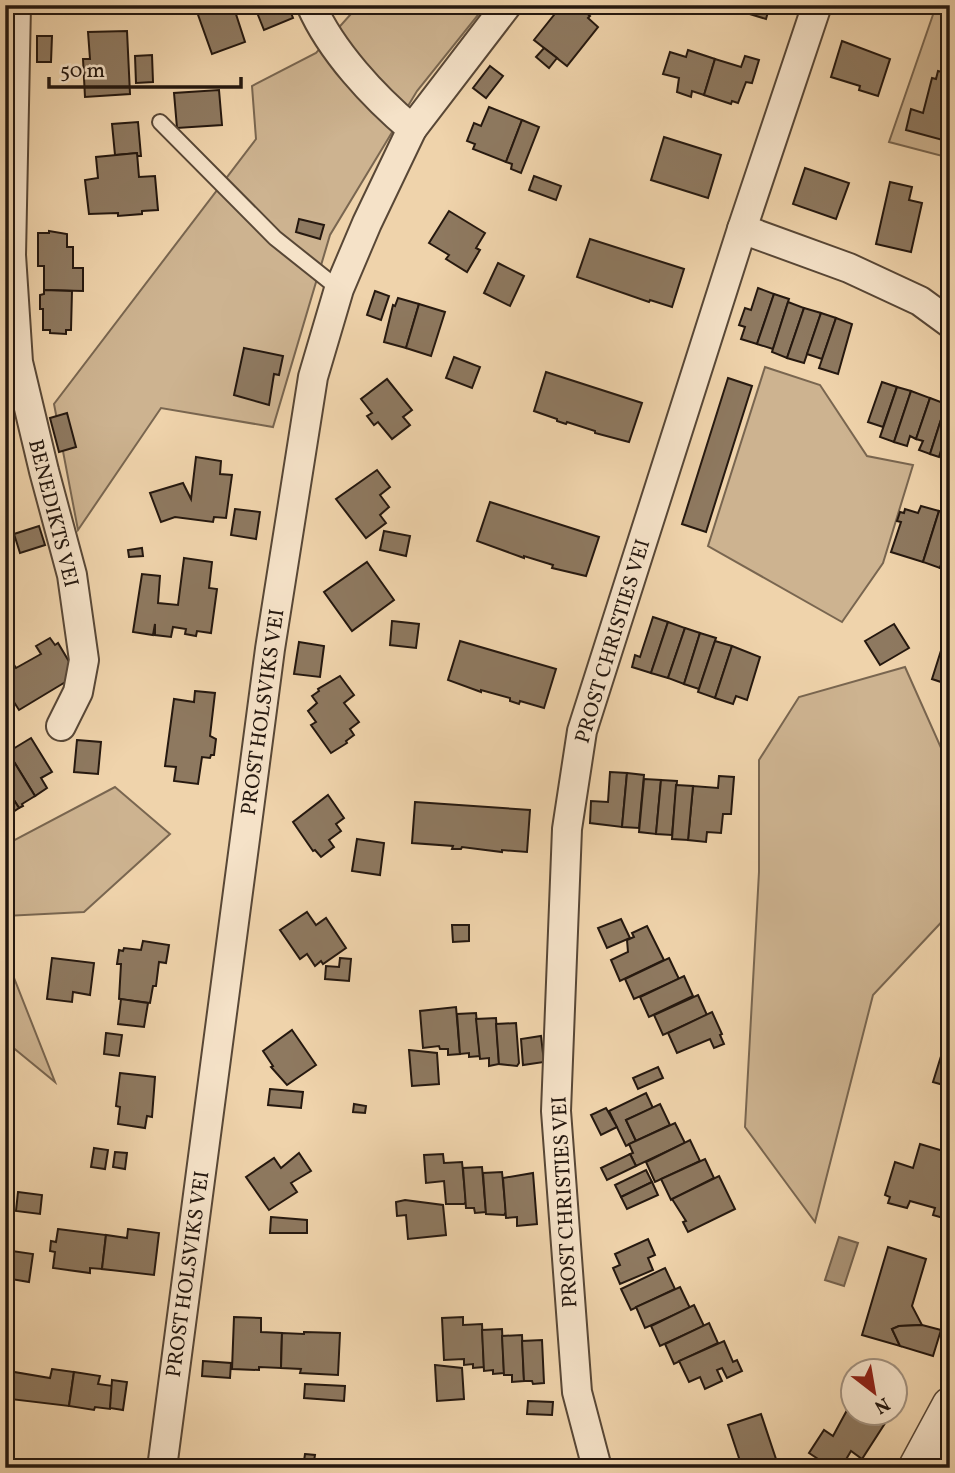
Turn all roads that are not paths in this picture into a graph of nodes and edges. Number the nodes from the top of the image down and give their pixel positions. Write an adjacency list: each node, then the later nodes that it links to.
1 (16, 5): 8 (street, BENEDIKTS VEI)
2 (311, 5): 6 (street)
3 (507, 5): 6 (street, PROST HOLSVIKS VEI)
4 (817, 5): 7 (street, PROST CHRISTIES VEI)
5 (160, 122): 9 (lane)
6 (412, 129): 9 (street, PROST HOLSVIKS VEI)
7 (742, 229): 10 (street); 14 (street, PROST CHRISTIES VEI)
8 (8, 256): 11 (street, BENEDIKTS VEI)
9 (339, 289): 13 (street, PROST HOLSVIKS VEI)
10 (950, 323)
11 (61, 726)
12 (950, 1405): 15 (street)
13 (162, 1468)
14 (597, 1468)
15 (916, 1468)

